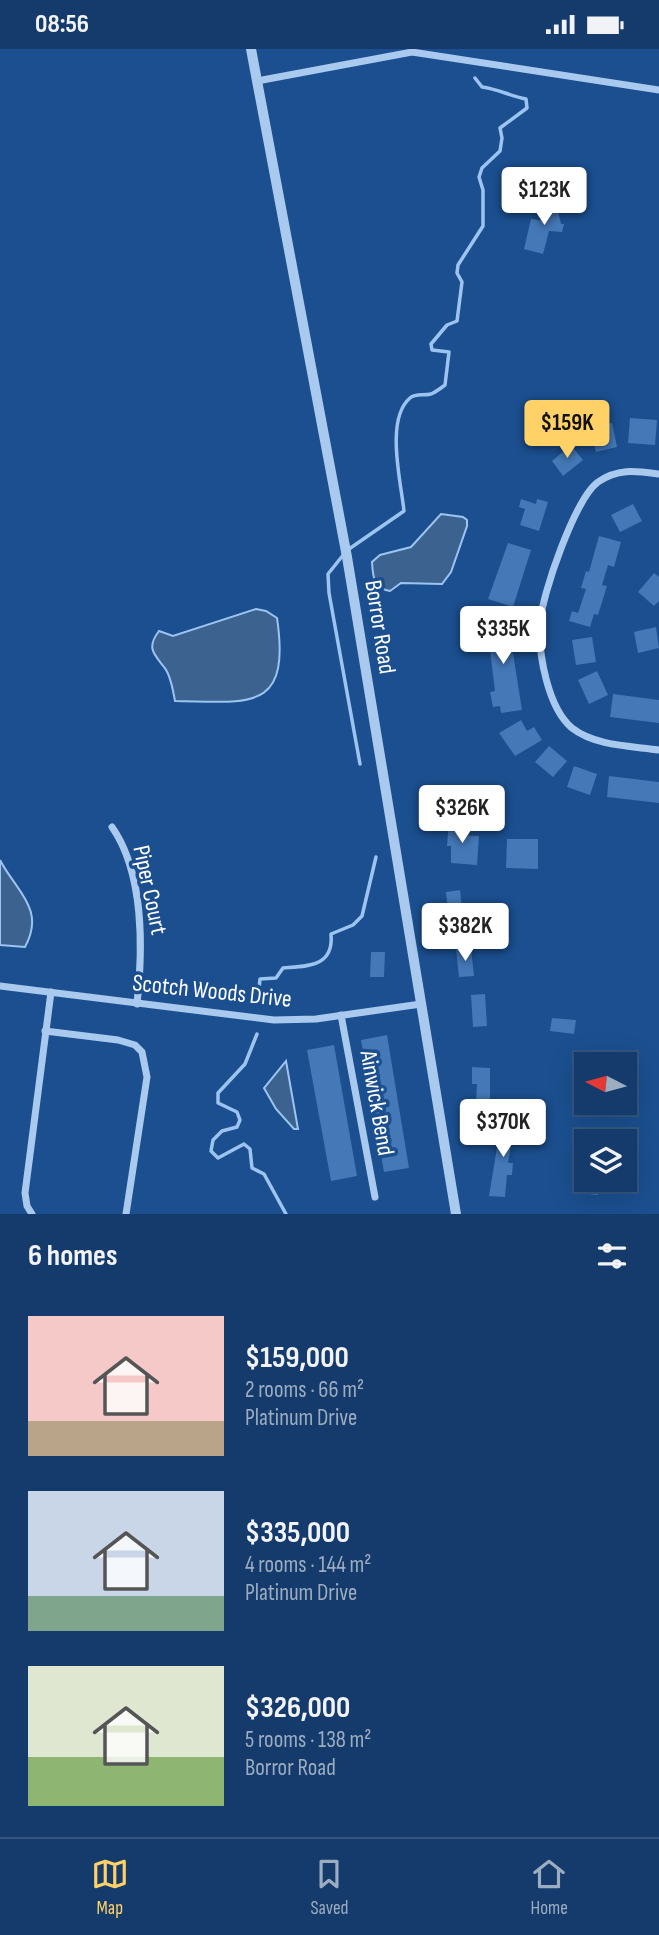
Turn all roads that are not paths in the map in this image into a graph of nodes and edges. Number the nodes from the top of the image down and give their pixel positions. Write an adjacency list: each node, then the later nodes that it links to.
1 (251, 49): 2 (street, Borror Road)
2 (257, 81): 3 (street); 10 (street, Borror Road)
3 (659, 90)
4 (659, 474): 5 (street)
5 (659, 750)
6 (112, 827): 9 (street, Piper Court)
7 (0, 986): 8 (street, Scotch Woods Drive)
8 (51, 992): 9 (street, Scotch Woods Drive); 12 (street)
9 (137, 1004): 11 (street, Scotch Woods Drive)
10 (421, 1004): 11 (street, Scotch Woods Drive); 16 (street, Borror Road)
11 (341, 1015): 13 (street, Ainwick Bend)
12 (46, 1031): 14 (street); 15 (street)
13 (375, 1197)
14 (32, 1214)
15 (126, 1214)
16 (456, 1214)

